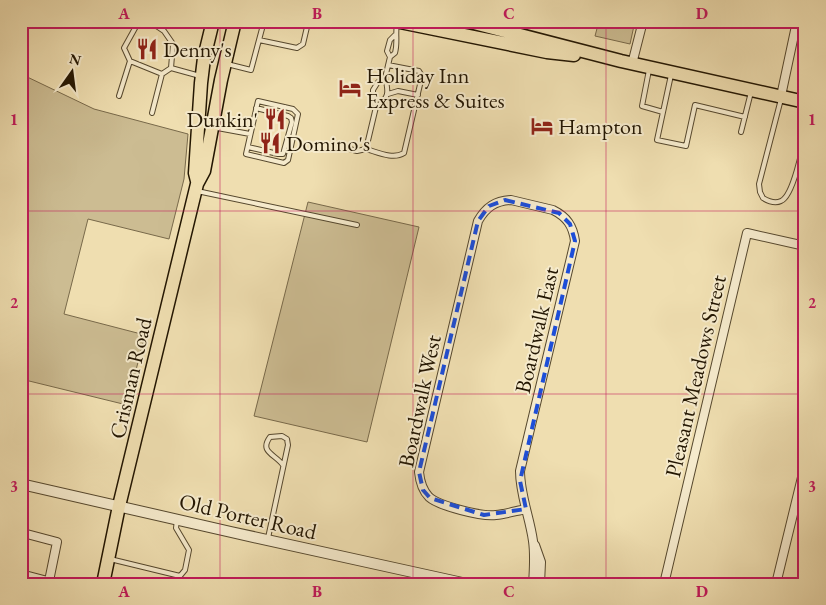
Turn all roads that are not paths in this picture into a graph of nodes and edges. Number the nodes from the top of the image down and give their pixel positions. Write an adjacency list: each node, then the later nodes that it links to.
1 (139, 21): 20 (lane)
2 (149, 21): 24 (lane)
3 (213, 21): 28 (main road, Crisman Road)
4 (235, 21): 18 (main road, Crisman Road)
5 (242, 21): 18 (main road)
6 (268, 21): 17 (lane)
7 (284, 21): 14 (lane)
8 (309, 21): 14 (lane)
9 (466, 21): 13 (main road)
10 (644, 21): 21 (street)
11 (797, 21): 34 (street)
12 (396, 22): 15 (lane); 16 (main road)
13 (481, 23): 16 (street); 21 (main road)
14 (308, 27): 17 (lane)
15 (395, 35): 19 (lane); 19 (lane)
16 (480, 38): 21 (main road)
17 (259, 40): 22 (lane)
18 (229, 44): 22 (main road, Crisman Road)
19 (390, 57): 23 (lane)
20 (130, 62): 27 (lane); 33 (lane)
21 (627, 63): 25 (main road)
22 (224, 64): 42 (main road, Crisman Road)
23 (388, 65): 29 (lane); 32 (lane)
24 (171, 68): 27 (lane); 28 (lane)
25 (650, 68): 26 (main road); 38 (lane)
26 (672, 72): 30 (main road); 38 (lane)
27 (162, 74): 39 (lane)
28 (202, 76): 41 (main road, Crisman Road)
29 (385, 78): 31 (lane); 36 (lane)
30 (751, 90): 34 (main road); 40 (lane)
31 (388, 94): 32 (lane); 36 (lane)
32 (418, 95): 47 (lane)
33 (120, 96)
34 (781, 96): 35 (main road); 35 (lane)
35 (805, 102)
36 (376, 107): 47 (lane)
37 (256, 108): 44 (lane); 46 (lane); 46 (lane)
38 (664, 112): 40 (lane)
39 (152, 113)
40 (744, 117): 43 (lane)
41 (199, 125): 42 (lane); 48 (main road, Crisman Road)
42 (213, 126): 44 (lane); 48 (main road, Crisman Road)
43 (741, 132)
44 (250, 134): 46 (lane)
45 (335, 145): 47 (lane)
46 (248, 147)
47 (366, 150)
48 (196, 186): 50 (lane); 55 (main road, Crisman Road)
49 (483, 212): 56 (street, Boardwalk East); 56 (street, Boardwalk West)
50 (357, 225)
51 (805, 246): 69 (street, Pleasant Meadows Street)
52 (283, 465): 52 (lane); 58 (lane)
53 (805, 465): 70 (street)
54 (21, 484): 55 (street, Old Porter Road)
55 (120, 506): 57 (street, Old Porter Road); 61 (main road, Crisman Road)
56 (526, 509): 60 (street, Boardwalk East)
57 (177, 520): 58 (street, Old Porter Road); 61 (lane)
58 (268, 540): 64 (street, Old Porter Road)
59 (21, 541): 63 (street)
60 (533, 541): 67 (street, Boardwalk East); 68 (street, Boardwalk East)
61 (108, 558): 66 (main road, Crisman Road)
62 (21, 574): 63 (street)
63 (49, 581): 65 (street)
64 (461, 583)
65 (59, 584)
66 (103, 584)
67 (533, 584)
68 (540, 584)
69 (664, 584)
70 (776, 584)

